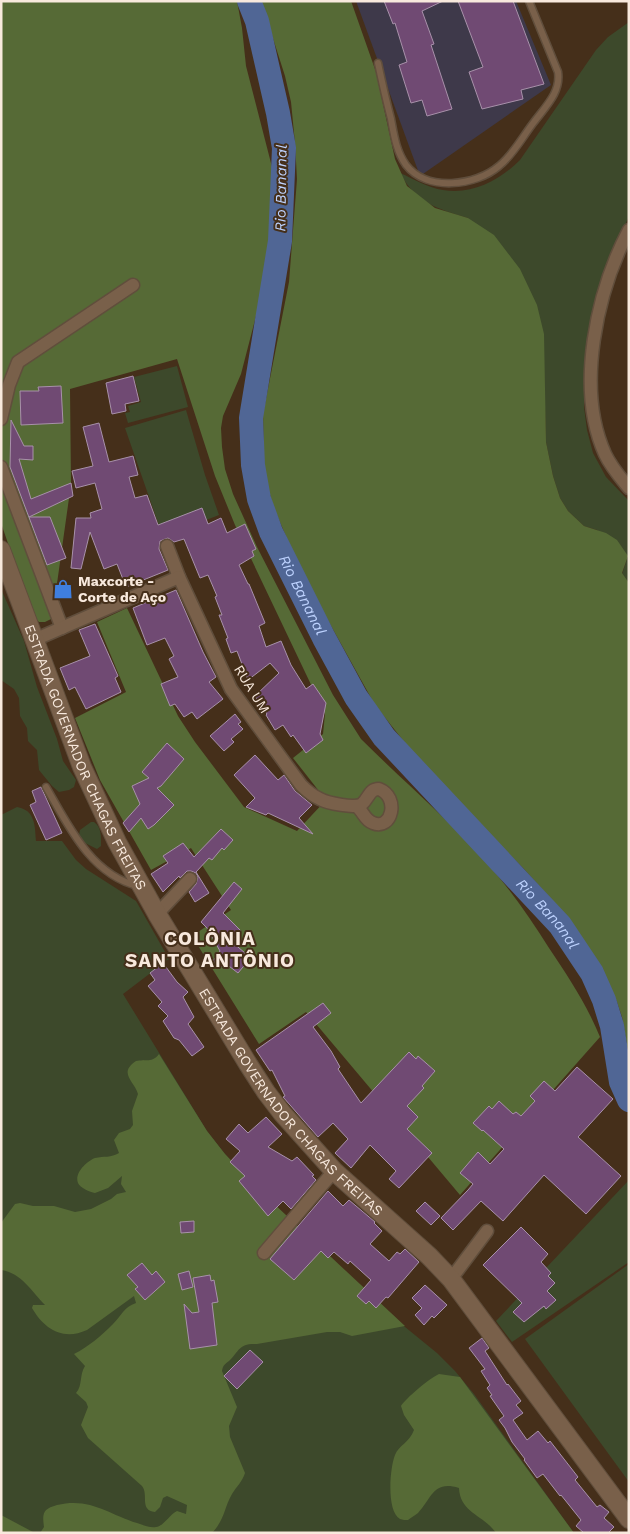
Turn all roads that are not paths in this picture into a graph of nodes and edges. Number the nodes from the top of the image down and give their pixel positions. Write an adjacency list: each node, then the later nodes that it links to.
1 (529, 1): 2 (lane)
2 (378, 63)
3 (629, 230): 7 (street)
4 (133, 285): 5 (street)
5 (1, 419)
6 (1, 467): 11 (street)
7 (629, 488)
8 (167, 546): 10 (street, RUA UM)
9 (1, 550): 12 (main road, ESTRADA GOVERNADOR CHAGAS FREITAS)
10 (179, 577): 11 (street); 14 (street, RUA UM)
11 (62, 628): 12 (street)
12 (34, 640): 16 (main road, ESTRADA GOVERNADOR CHAGAS FREITAS)
13 (46, 787): 16 (lane)
14 (356, 806)
15 (190, 878): 17 (street)
16 (141, 887): 17 (main road, ESTRADA GOVERNADOR CHAGAS FREITAS)
17 (157, 914): 18 (main road, ESTRADA GOVERNADOR CHAGAS FREITAS)
18 (334, 1171): 20 (street); 21 (main road, ESTRADA GOVERNADOR CHAGAS FREITAS)
19 (487, 1231): 21 (street)
20 (264, 1253)
21 (451, 1279): 22 (main road, ESTRADA GOVERNADOR CHAGAS FREITAS)
22 (629, 1519)

